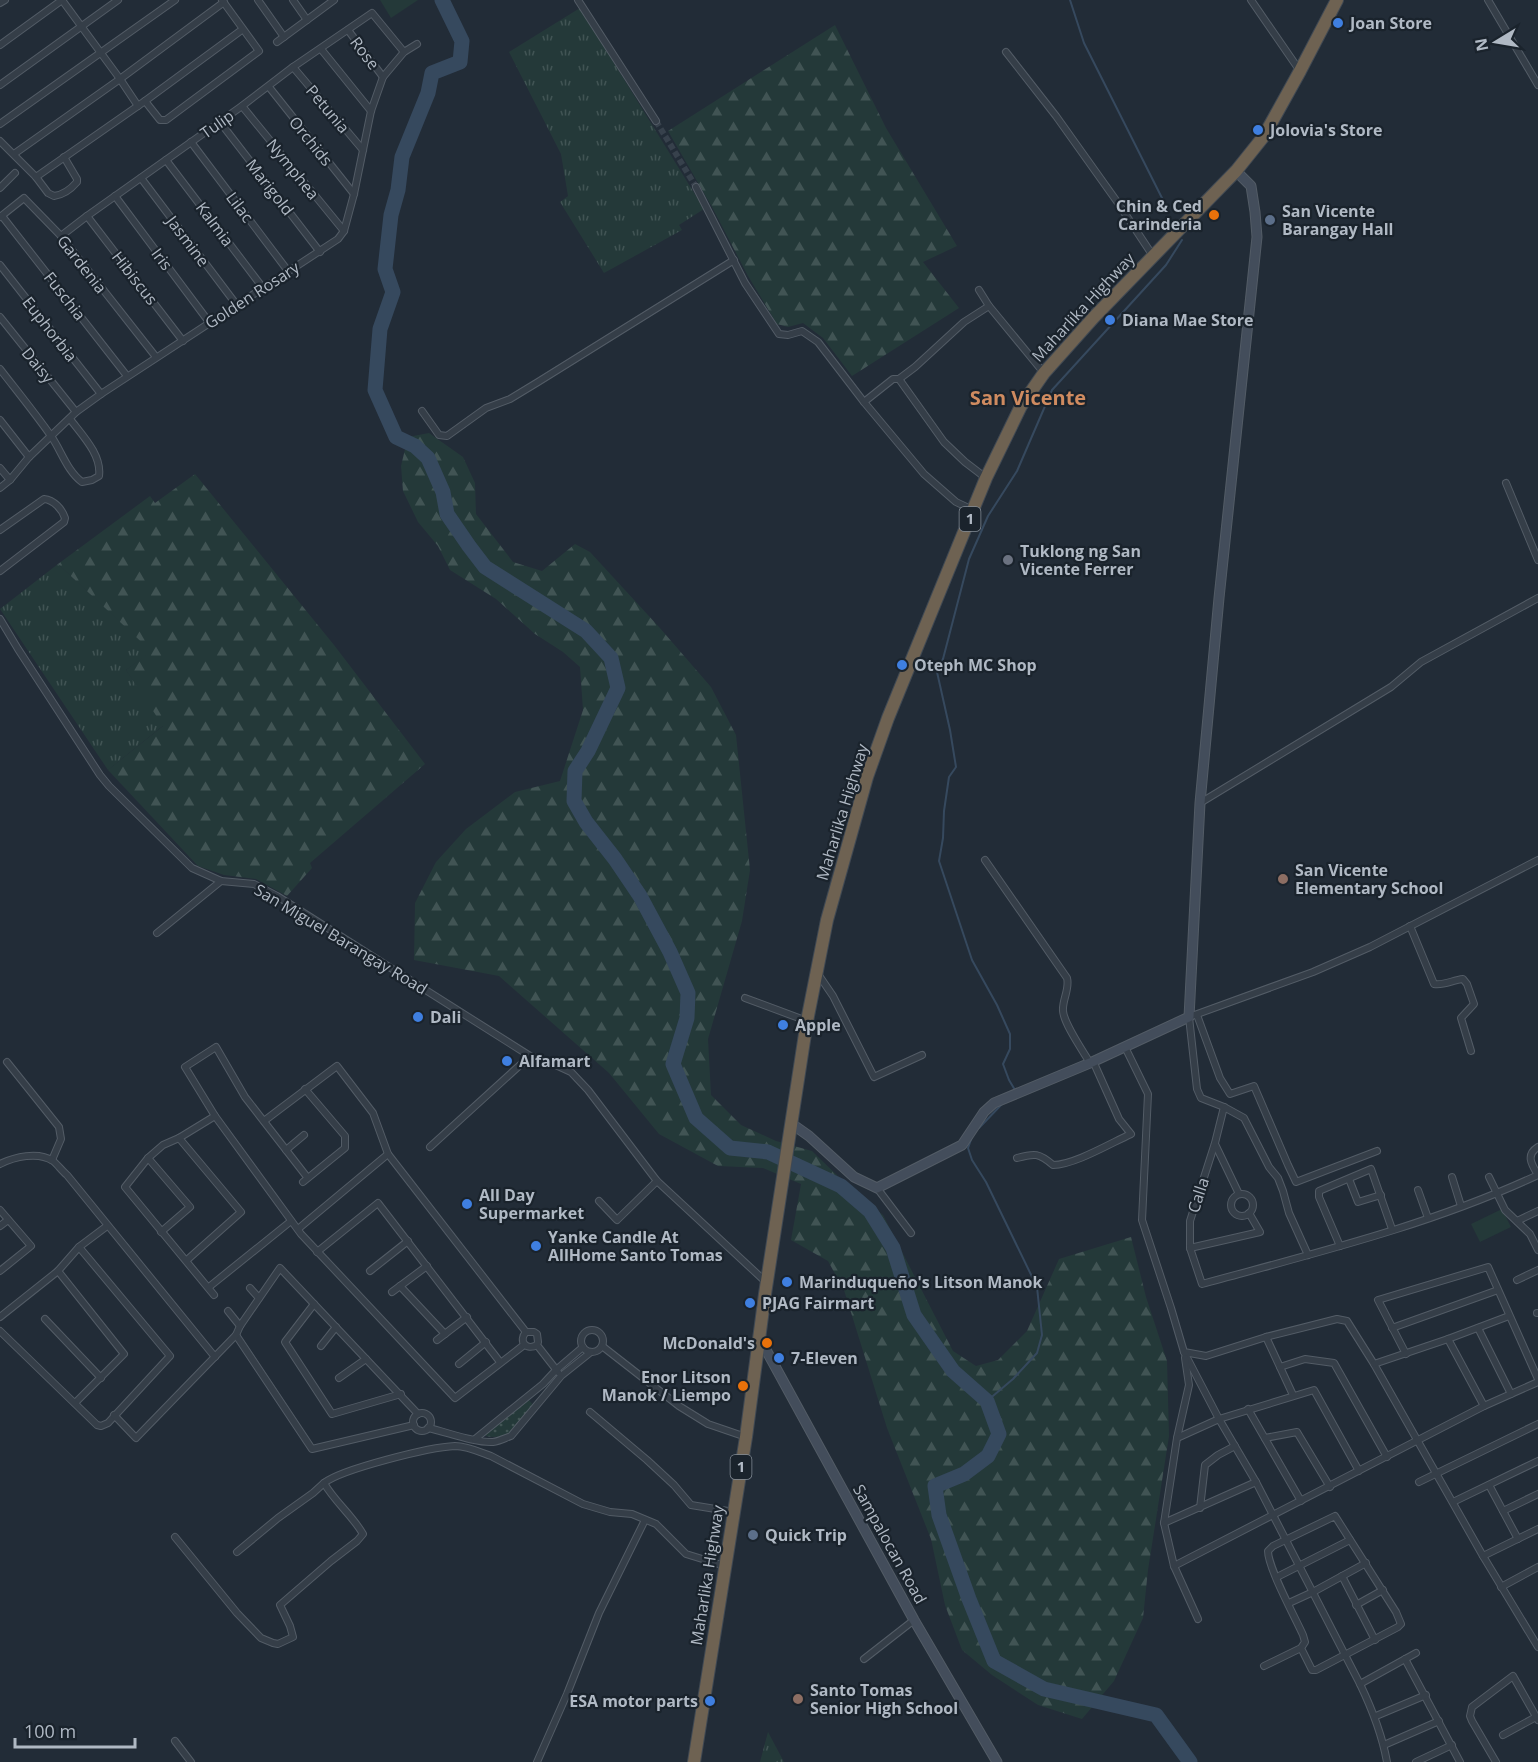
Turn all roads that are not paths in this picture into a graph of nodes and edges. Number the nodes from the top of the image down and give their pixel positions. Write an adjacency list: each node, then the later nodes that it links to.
1 (5, 0): 13 (street)
2 (62, 0): 15 (street); 21 (street)
3 (118, 0): 15 (street)
4 (175, 0): 23 (street)
5 (258, 0): 18 (street)
6 (293, 0): 14 (street)
7 (578, 0): 37 (street)
8 (1251, 0): 27 (street)
9 (1337, 0): 27 (highway, Maharlika Highway / 1)
10 (1488, 0): 31 (street)
11 (223, 1): 16 (street); 29 (street)
12 (330, 1): 14 (street)
13 (0, 3)
14 (307, 20): 18 (street)
15 (82, 27): 23 (street); 30 (street)
16 (243, 28): 33 (street); 33 (street)
17 (348, 30): 22 (street, Tulip); 24 (street, Tulip); 28 (street, Rose)
18 (284, 37): 19 (street)
19 (277, 42)
20 (417, 44): 24 (street)
21 (0, 45)
22 (321, 49): 26 (street, Tulip); 36 (street)
23 (101, 52): 29 (street); 39 (street)
24 (404, 52): 28 (street)
25 (1006, 52): 59 (street)
26 (293, 68): 32 (street, Tulip); 42 (street, Petunia)
27 (1300, 71): 46 (highway, Maharlika Highway / 1)
28 (383, 77): 36 (street)
29 (120, 79): 34 (street); 43 (street)
30 (0, 86)
31 (1538, 86)
32 (269, 87): 35 (street, Tulip); 52 (street, Orchids)
33 (145, 101): 34 (street)
34 (138, 106): 44 (street)
35 (242, 106): 38 (street, Tulip); 56 (street, Nymphea)
36 (371, 111): 42 (street)
37 (656, 121)
38 (220, 122): 41 (street, Tulip); 58 (street, Marigold)
39 (0, 124)
40 (0, 141): 43 (street)
41 (191, 142): 45 (street, Tulip); 62 (street, Lilac)
42 (363, 150): 52 (street)
43 (14, 154): 48 (street)
44 (64, 157): 48 (street); 48 (street)
45 (166, 160): 49 (street, Tulip); 63 (street, Kalmia)
46 (1236, 171): 59 (highway, Maharlika Highway / 1); 94 (street)
47 (15, 173): 51 (street)
48 (36, 177)
49 (141, 178): 53 (street, Tulip); 65 (street, Jasmine)
50 (696, 187): 60 (street)
51 (0, 188)
52 (354, 194): 56 (street)
53 (115, 196): 54 (street, Tulip); 68 (street, Iris)
54 (87, 216): 57 (street, Tulip); 69 (street, Hibiscus)
55 (1, 217): 57 (street, Gardenia); 73 (street, Fuschia)
56 (344, 231): 58 (street, Golden Rosary)
57 (61, 236): 70 (street, Gardenia)
58 (320, 252): 62 (street, Golden Rosary)
59 (1153, 256): 72 (highway, Maharlika Highway / 1)
60 (734, 260): 76 (street); 77 (street)
61 (0, 265): 75 (street, Euphorbia)
62 (288, 272): 63 (street, Golden Rosary)
63 (263, 288): 65 (street, Golden Rosary)
64 (979, 290): 66 (street)
65 (236, 304): 68 (street, Golden Rosary)
66 (989, 306): 72 (street); 74 (street)
67 (0, 317): 78 (street, Daisy)
68 (209, 322): 69 (street, Golden Rosary)
69 (183, 341): 70 (street, Golden Rosary)
70 (156, 357): 73 (street, Golden Rosary)
71 (0, 369): 81 (street)
72 (1044, 373): 84 (highway, Maharlika Highway / 1)
73 (127, 376): 75 (street, Golden Rosary)
74 (899, 379): 76 (street); 84 (street)
75 (100, 394): 78 (street, Golden Rosary)
76 (864, 402): 88 (street)
77 (422, 411)
78 (76, 412): 79 (street, Golden Rosary)
79 (70, 418): 81 (street, Golden Rosary); 81 (street)
80 (0, 420): 82 (street)
81 (52, 437): 82 (street, Golden Rosary)
82 (29, 457): 85 (street, Golden Rosary)
83 (0, 468): 85 (street)
84 (986, 478): 88 (highway, Maharlika Highway / 1)
85 (10, 480): 87 (street, Golden Rosary)
86 (1506, 483): 90 (street)
87 (0, 488)
88 (974, 510): 100 (highway, Maharlika Highway / 1)
89 (0, 530): 91 (street)
90 (1538, 560)
91 (0, 571)
92 (1538, 598): 94 (street)
93 (0, 619): 97 (street, San Miguel Barangay Road)
94 (1200, 803): 102 (street)
95 (985, 860): 109 (street)
96 (1538, 860): 98 (street)
97 (221, 881): 99 (street); 107 (street, San Miguel Barangay Road)
98 (1410, 926): 102 (street); 105 (street)
99 (157, 933)
100 (817, 973): 103 (highway, Maharlika Highway / 1); 106 (street)
101 (745, 998): 103 (street)
102 (1193, 1016): 104 (street); 111 (street); 121 (street)
103 (807, 1021): 114 (highway, Maharlika Highway / 1)
104 (1125, 1047): 109 (street); 199 (street)
105 (1471, 1051)
106 (922, 1055)
107 (530, 1056): 118 (street); 131 (street, San Miguel Barangay Road)
108 (7, 1062): 125 (street)
109 (1092, 1062): 124 (street); 132 (street)
110 (305, 1089): 113 (street); 120 (street); 122 (street)
111 (1224, 1107): 117 (street, Calla); 158 (street)
112 (215, 1116): 113 (street); 116 (street); 144 (street)
113 (264, 1121): 120 (street)
114 (791, 1128): 132 (street); 166 (highway, Maharlika Highway / 1)
115 (304, 1135): 120 (street)
116 (179, 1138): 123 (street); 159 (street)
117 (1215, 1143): 134 (street); 155 (street, Calla)
118 (430, 1147)
119 (1538, 1147): 127 (street)
120 (286, 1150)
121 (1377, 1152)
122 (388, 1154): 148 (street); 185 (street)
123 (148, 1158): 150 (street); 150 (street)
124 (1017, 1158)
125 (52, 1160): 126 (street); 147 (street)
126 (0, 1164)
127 (1538, 1175): 135 (street)
128 (1452, 1177): 138 (street)
129 (1489, 1177): 135 (street)
130 (1349, 1179): 136 (street); 136 (street); 153 (street)
131 (657, 1181): 137 (street); 166 (street, San Miguel Barangay Road)
132 (877, 1188): 151 (street)
133 (1418, 1190): 142 (street)
134 (1239, 1194): 141 (street); 141 (street)
135 (1497, 1194): 138 (street); 145 (street)
136 (1381, 1195): 149 (street)
137 (598, 1201)
138 (1461, 1206): 142 (street)
139 (0, 1210): 143 (street)
140 (1538, 1211): 145 (street)
141 (1249, 1213): 155 (street)
142 (1428, 1218): 149 (street)
143 (8, 1220): 146 (street); 162 (street)
144 (291, 1221): 148 (street); 168 (street)
145 (1517, 1221): 156 (street)
146 (0, 1226)
147 (106, 1226): 154 (street); 201 (street)
148 (298, 1229): 157 (street)
149 (1392, 1229): 153 (street)
150 (161, 1232): 159 (street)
151 (911, 1233)
152 (408, 1241): 157 (street); 160 (street); 164 (street)
153 (1340, 1246): 158 (street)
154 (79, 1247): 163 (street); 220 (street)
155 (1190, 1248): 158 (street, Calla)
156 (1538, 1250)
157 (317, 1252): 203 (street)
158 (1308, 1255)
159 (187, 1260): 168 (street)
160 (427, 1266): 167 (street); 178 (street)
161 (1538, 1270): 165 (street)
162 (0, 1271)
163 (58, 1271): 177 (street); 209 (street)
164 (370, 1271)
165 (1517, 1280)
166 (767, 1284): 189 (highway, Maharlika Highway / 1)
167 (400, 1286): 171 (street); 186 (street)
168 (209, 1287): 172 (street)
169 (250, 1288): 173 (street)
170 (1498, 1290): 176 (street); 182 (street); 182 (street)
171 (392, 1292)
172 (214, 1296)
173 (259, 1298): 174 (street); 180 (street)
174 (314, 1304): 181 (street); 212 (street)
175 (228, 1311): 180 (street)
176 (1509, 1316): 183 (street); 211 (street)
177 (0, 1317)
178 (467, 1317): 186 (street); 192 (street)
179 (45, 1319): 209 (street)
180 (240, 1326): 187 (street)
181 (336, 1327): 195 (street); 202 (street)
182 (1392, 1328): 200 (street)
183 (1478, 1328): 190 (street); 213 (street)
184 (0, 1330): 215 (street)
185 (526, 1332): 193 (street); 194 (street)
186 (445, 1334): 191 (street)
187 (236, 1335): 201 (street); 223 (street)
188 (1266, 1337): 199 (street); 205 (street); 206 (street)
189 (760, 1339): 225 (highway, Maharlika Highway / 1); 269 (street, Sampalocan Road)
190 (1448, 1339): 200 (street); 216 (street)
191 (437, 1340)
192 (486, 1342): 203 (street); 204 (street)
193 (524, 1345): 194 (street); 203 (street)
194 (537, 1345): 207 (street)
195 (321, 1346)
196 (603, 1346): 197 (street); 198 (street); 225 (street)
197 (583, 1347): 198 (street); 207 (street)
198 (591, 1352): 208 (street)
199 (1184, 1352): 221 (street); 226 (street)
200 (1406, 1354): 205 (street)
201 (215, 1357): 220 (street)
202 (366, 1359): 210 (street); 212 (street)
203 (500, 1362)
204 (459, 1364)
205 (1374, 1364): 229 (street)
206 (1280, 1367): 214 (street); 231 (street)
207 (556, 1370): 208 (street); 228 (street)
208 (561, 1376): 228 (street)
209 (101, 1378): 215 (street)
210 (339, 1378)
211 (1538, 1380): 213 (street)
212 (401, 1394): 219 (street)
213 (1511, 1394): 216 (street)
214 (1293, 1395): 217 (street); 233 (street)
215 (75, 1403): 220 (street)
216 (1484, 1406): 229 (street)
217 (1248, 1409): 221 (street); 227 (street)
218 (590, 1412): 245 (street)
219 (418, 1414): 223 (street); 224 (street)
220 (114, 1415)
221 (1219, 1419): 226 (street); 230 (street)
222 (1538, 1424): 234 (street)
223 (414, 1425): 224 (street)
224 (429, 1428): 228 (street)
225 (746, 1437): 245 (highway, Maharlika Highway / 1)
226 (1177, 1438): 248 (street)
227 (1265, 1438): 239 (street); 241 (street)
228 (475, 1439)
229 (1417, 1440): 231 (street); 234 (street)
230 (1235, 1446): 235 (street); 243 (street)
231 (1387, 1457): 233 (street)
232 (1538, 1461): 238 (street)
233 (1359, 1471): 239 (street)
234 (1437, 1473): 236 (street); 242 (street)
235 (1256, 1482): 243 (street); 246 (street)
236 (1419, 1482)
237 (324, 1483): 247 (street); 250 (street); 254 (street)
238 (1489, 1485): 242 (street); 244 (street)
239 (1330, 1486): 241 (street)
240 (1538, 1494): 244 (street)
241 (1301, 1501): 246 (street)
242 (1453, 1502): 255 (street)
243 (1200, 1508): 248 (street)
244 (1503, 1511): 251 (street)
245 (734, 1512): 258 (highway, Maharlika Highway / 1)
246 (1273, 1515): 252 (street); 259 (street)
247 (645, 1520): 258 (street); 288 (street)
248 (1164, 1523): 259 (street)
249 (1538, 1529): 251 (street)
250 (175, 1537)
251 (1518, 1539): 255 (street)
252 (1285, 1540): 253 (street); 257 (street); 262 (street)
253 (1350, 1540): 256 (street); 257 (street)
254 (237, 1552)
255 (1483, 1556): 263 (street)
256 (1366, 1563): 261 (street); 264 (street)
257 (1298, 1564): 262 (street); 265 (street)
258 (726, 1566): 289 (highway, Maharlika Highway / 1)
259 (1174, 1566): 268 (street)
260 (1538, 1567): 263 (street)
261 (1342, 1576): 265 (street); 267 (street)
262 (1277, 1577): 266 (street)
263 (1502, 1587): 271 (street)
264 (1383, 1590): 267 (street); 270 (street)
265 (1313, 1592): 266 (street); 274 (street)
266 (1289, 1603): 272 (street)
267 (1356, 1605): 270 (street)
268 (1198, 1619)
269 (914, 1620): 275 (street); 290 (street, Sampalocan Road)
270 (1375, 1640): 274 (street)
271 (1538, 1647)
272 (1301, 1648): 274 (street); 277 (street)
273 (1416, 1653): 276 (street)
274 (1346, 1655): 278 (street)
275 (864, 1659)
276 (1406, 1659): 278 (street); 279 (street)
277 (1264, 1666)
278 (1360, 1684): 280 (street)
279 (1426, 1695): 280 (street); 282 (street)
280 (1376, 1716): 285 (street)
281 (1537, 1718): 283 (street); 294 (street)
282 (1439, 1720): 285 (street); 286 (street)
283 (1503, 1735)
284 (175, 1741): 287 (street)
285 (1384, 1745): 291 (street)
286 (1452, 1745): 292 (street); 293 (street)
287 (191, 1762)
288 (537, 1762)
289 (694, 1762)
290 (998, 1762)
291 (1387, 1762)
292 (1416, 1762)
293 (1460, 1762)
294 (1496, 1762)

